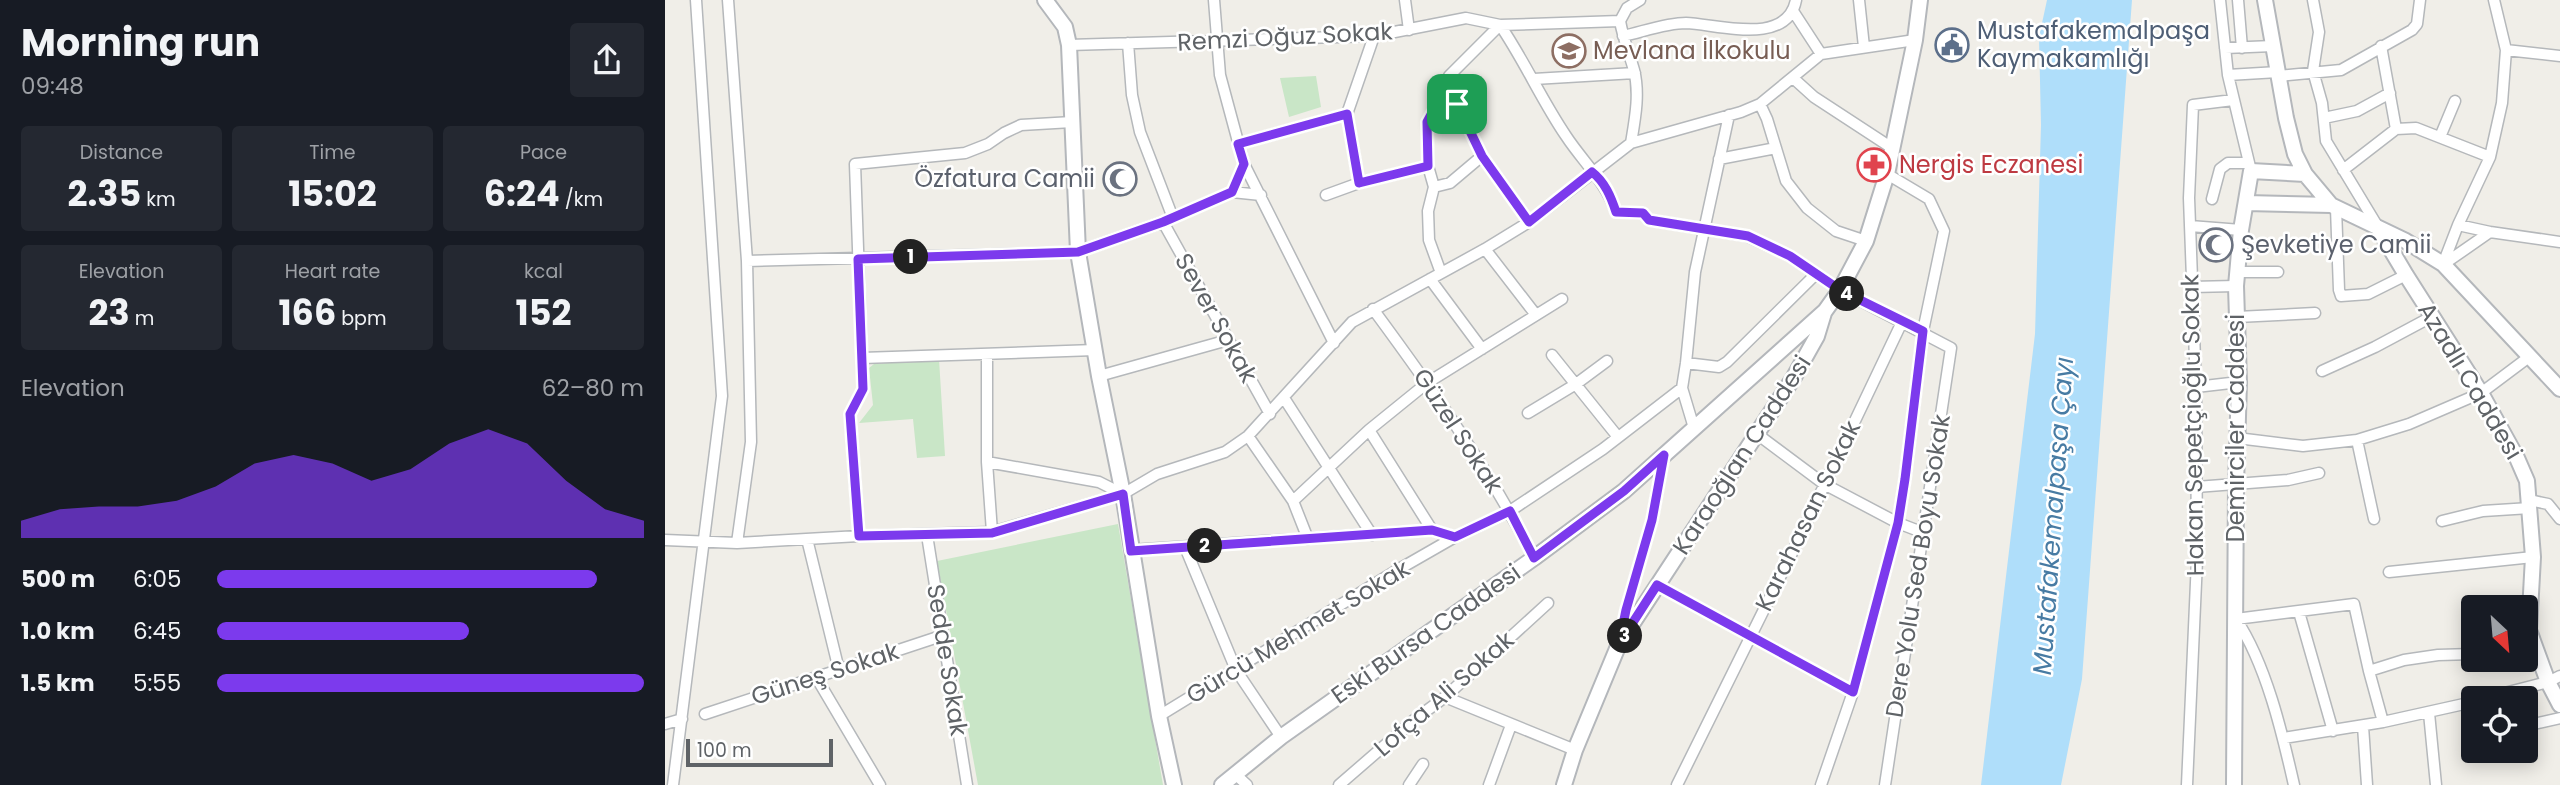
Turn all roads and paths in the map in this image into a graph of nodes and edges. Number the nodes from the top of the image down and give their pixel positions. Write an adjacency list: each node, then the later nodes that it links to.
1 (696, 0): 161 (street)
2 (728, 0): 86 (street)
3 (1045, 0): 25 (street)
4 (1215, 0): 22 (street)
5 (1405, 0): 19 (street)
6 (1640, 0): 15 (street)
7 (1859, 0): 27 (street)
8 (1920, 0): 23 (street, Eski Bursa Caddesi)
9 (2220, 0): 29 (street, Demirciler Caddesi)
10 (2238, 0): 30 (street)
11 (2265, 0): 26 (street)
12 (2313, 0): 34 (street)
13 (2420, 0): 28 (street)
14 (2494, 0): 31 (street)
15 (1624, 4): 17 (street)
16 (1795, 5): 21 (street); 32 (street)
17 (1620, 21): 18 (street, Remzi Oğuz Sokak); 21 (street)
18 (1500, 25): 19 (street, Remzi Oğuz Sokak); 39 (street); 40 (street)
19 (1409, 30): 20 (street, Remzi Oğuz Sokak)
20 (1374, 36): 22 (street, Remzi Oğuz Sokak); 45 (street)
21 (1623, 36): 35 (street)
22 (1218, 40): 24 (street, Remzi Oğuz Sokak); 52 (street)
23 (1915, 40): 27 (street); 54 (street, Eski Bursa Caddesi)
24 (1128, 43): 25 (street, Remzi Oğuz Sokak); 73 (street, Sever Sokak)
25 (1069, 45): 48 (street)
26 (2273, 46): 30 (street); 36 (street)
27 (1864, 47): 32 (street)
28 (2381, 47): 34 (street); 41 (street)
29 (2225, 48): 30 (street); 37 (street, Demirciler Caddesi)
30 (2242, 48)
31 (2506, 50): 33 (street); 56 (street)
32 (1821, 54): 38 (street)
33 (2560, 56)
34 (2313, 71): 36 (street); 47 (street)
35 (1635, 73): 39 (street); 51 (street)
36 (2279, 74): 37 (street); 64 (street)
37 (2228, 75): 42 (street, Demirciler Caddesi)
38 (1793, 78): 44 (street); 54 (street)
39 (1534, 79): 62 (street)
40 (1444, 91): 55 (street); 59 (street)
41 (2390, 93): 47 (street); 49 (street)
42 (2233, 100): 60 (street, Demirciler Caddesi); 76 (street, Hakan Sepetçioğlu Sokak)
43 (2455, 100): 50 (street)
44 (1760, 104): 46 (street); 53 (street)
45 (1347, 114): 52 (street); 65 (street)
46 (1729, 115): 51 (street); 57 (street)
47 (2324, 118): 61 (street)
48 (1072, 122): 84 (street); 85 (street)
49 (2396, 129): 50 (street); 61 (street)
50 (2440, 137): 56 (street)
51 (1631, 142): 62 (street)
52 (1238, 144): 58 (street)
53 (1776, 148): 57 (street); 81 (street)
54 (1892, 148): 63 (street, Eski Bursa Caddesi)
55 (1482, 156): 66 (street); 74 (street)
56 (2490, 157): 75 (street)
57 (1719, 159): 77 (street)
58 (1244, 164): 67 (street); 68 (street)
59 (1428, 166): 65 (street); 66 (street)
60 (2250, 167): 64 (street); 70 (street); 71 (street, Demirciler Caddesi)
61 (2343, 170): 78 (street)
62 (1592, 172): 74 (street); 77 (street)
63 (1887, 174): 81 (street, Eski Bursa Caddesi); 104 (street)
64 (2305, 174): 72 (street)
65 (1359, 183): 69 (street)
66 (1434, 187): 89 (street)
67 (1232, 192): 68 (street); 73 (street)
68 (1261, 195): 106 (street)
69 (1326, 195)
70 (2212, 199)
71 (2246, 203): 72 (street); 79 (street, Demirciler Caddesi)
72 (2334, 206): 78 (street); 91 (street)
73 (1168, 220): 84 (street); 105 (street, Sever Sokak)
74 (1529, 222): 83 (street)
75 (2458, 225): 80 (street); 87 (street)
76 (2190, 226): 79 (street); 94 (street, Hakan Sepetçioğlu Sokak)
77 (1703, 228): 90 (street); 114 (street)
78 (2378, 228): 87 (street); 91 (street, Azadlı Caddesi)
79 (2241, 230): 93 (street, Demirciler Caddesi)
80 (2490, 232): 82 (street); 87 (street)
81 (1866, 241): 95 (street, Eski Bursa Caddesi)
82 (2560, 242)
83 (1485, 249): 89 (street); 100 (street)
84 (1078, 252): 85 (street); 108 (street)
85 (858, 259): 86 (street); 112 (street)
86 (747, 261): 162 (street)
87 (2443, 264): 111 (street)
88 (2278, 272): 93 (street)
89 (1441, 273): 92 (street)
90 (1816, 274): 95 (street); 114 (street)
91 (2406, 275): 101 (street, Azadlı Caddesi)
92 (1430, 279): 97 (street); 107 (street)
93 (2237, 279): 94 (street); 102 (street, Demirciler Caddesi)
94 (2191, 287): 122 (street, Hakan Sepetçioğlu Sokak)
95 (1840, 290): 98 (street, Eski Bursa Caddesi); 103 (street)
96 (1562, 299): 100 (street)
97 (1374, 309): 106 (street); 120 (street, Güzel Sokak)
98 (1825, 311): 129 (street, Eski Bursa Caddesi); 131 (street, Karaoğlan Caddesi)
99 (2315, 313): 102 (street)
100 (1536, 315): 107 (street)
101 (2433, 316): 115 (street); 125 (street, Azadlı Caddesi)
102 (2237, 317): 119 (street, Demirciler Caddesi)
103 (1902, 322): 104 (street); 140 (street, Karahasan Sokak)
104 (1923, 331): 150 (street); 153 (street, Dere Yolu Sed Boyu Sokak)
105 (1228, 340): 118 (street); 128 (street, Sever Sokak)
106 (1334, 343): 126 (street)
107 (1482, 349): 120 (street)
108 (1095, 350): 109 (street); 118 (street)
109 (987, 354): 112 (street); 137 (street)
110 (1552, 355): 121 (street)
111 (2529, 357): 116 (street); 125 (street)
112 (862, 358): 155 (street)
113 (1607, 361): 121 (street)
114 (1686, 363): 123 (street)
115 (2322, 372)
116 (2545, 373): 117 (street); 124 (street)
117 (2560, 374)
118 (1099, 376): 143 (street)
119 (2239, 382): 122 (street); 134 (street, Demirciler Caddesi)
120 (1427, 383): 130 (street); 146 (street, Güzel Sokak)
121 (1576, 384): 127 (street); 133 (street)
122 (2196, 387): 142 (street, Hakan Sepetçioğlu Sokak)
123 (1682, 388): 129 (street); 133 (street, Gürcü Mehmet Sokak)
124 (2560, 389)
125 (2481, 393): 135 (street); 145 (street, Azadlı Caddesi)
126 (1284, 398): 128 (street); 138 (street)
127 (1528, 413)
128 (1270, 414): 132 (street)
129 (1694, 428): 136 (street, Eski Bursa Caddesi)
130 (1369, 430): 138 (street); 151 (street)
131 (1757, 435): 140 (street); 168 (street, Karaoğlan Caddesi)
132 (1248, 436): 143 (street); 144 (street)
133 (1618, 437): 146 (street, Gürcü Mehmet Sokak)
134 (2238, 438): 135 (street); 141 (street, Demirciler Caddesi)
135 (2357, 440): 147 (street)
136 (1664, 455): 166 (street, Eski Bursa Caddesi); 175 (street)
137 (988, 462): 143 (street); 152 (street)
138 (1328, 468): 144 (street); 154 (street)
139 (2319, 473): 141 (street)
140 (1824, 484): 150 (street); 174 (street, Karahasan Sokak)
141 (2236, 485): 142 (street); 172 (street, Demirciler Caddesi)
142 (2196, 487): 217 (street, Hakan Sepetçioğlu Sokak)
143 (1123, 494): 152 (street); 164 (street)
144 (1293, 501): 160 (street)
145 (2530, 504): 148 (street); 149 (street); 165 (street, Azadlı Caddesi)
146 (1510, 511): 157 (street, Gürcü Mehmet Sokak); 166 (street, Güzel Sokak)
147 (2374, 519)
148 (2560, 519)
149 (2442, 520)
150 (1898, 523): 153 (street); 184 (street)
151 (1432, 530): 154 (street); 157 (street)
152 (992, 533): 156 (street)
153 (1924, 533): 216 (street, Dere Yolu Sed Boyu Sokak)
154 (1372, 535): 160 (street)
155 (859, 536): 156 (street); 158 (street)
156 (927, 536): 173 (street, Sedde Sokak)
157 (1455, 537): 179 (street, Gürcü Mehmet Sokak)
158 (807, 539): 162 (street); 178 (street)
159 (665, 540): 161 (street)
160 (1308, 540): 163 (street)
161 (705, 543): 162 (street); 192 (street)
162 (737, 543)
163 (1185, 547): 164 (street); 179 (street)
164 (1131, 551): 190 (street)
165 (2533, 557): 167 (street); 169 (street, Azadlı Caddesi)
166 (1534, 558): 199 (street, Eski Bursa Caddesi)
167 (2389, 572)
168 (1657, 585): 174 (street); 175 (street, Karaoğlan Caddesi)
169 (2530, 595)
170 (1548, 603): 185 (street, Lofça Ali Sokak)
171 (2299, 612): 172 (street); 180 (street); 198 (street)
172 (2236, 619): 200 (street); 218 (street, Demirciler Caddesi)
173 (944, 635): 178 (street, Güneş Sokak); 206 (street, Sedde Sokak)
174 (1751, 635): 184 (street); 214 (street, Karahasan Sokak)
175 (1619, 644): 201 (street, Karaoğlan Caddesi)
176 (2538, 651): 182 (street, Azadlı Caddesi)
177 (2461, 654): 180 (street)
178 (839, 670): 181 (street, Güneş Sokak)
179 (1236, 670): 190 (street, Gürcü Mehmet Sokak); 199 (street)
180 (2368, 671): 193 (street)
181 (816, 677): 189 (street, Güneş Sokak); 205 (street)
182 (2554, 679): 183 (street); 187 (street, Azadlı Caddesi)
183 (2529, 686)
184 (1853, 692): 215 (street)
185 (1445, 697): 196 (street); 210 (street, Lofça Ali Sokak)
186 (2461, 705): 188 (street)
187 (2560, 705)
188 (2429, 713): 193 (street); 221 (street)
189 (705, 714)
190 (1159, 716): 207 (street)
191 (2560, 718): 194 (street)
192 (682, 719): 195 (street); 204 (street)
193 (2383, 722): 197 (street)
194 (2538, 723)
195 (665, 724)
196 (1511, 725): 201 (street); 212 (street)
197 (2363, 726): 198 (street); 220 (street)
198 (2333, 731): 200 (street)
199 (1281, 737): 203 (street, Eski Bursa Caddesi)
200 (2284, 738): 219 (street)
201 (1575, 750): 213 (street, Karaoğlan Caddesi)
202 (1423, 764): 211 (street)
203 (1235, 774): 208 (street, Eski Bursa Caddesi); 209 (street)
204 (674, 785)
205 (880, 785)
206 (967, 785)
207 (1174, 785)
208 (1222, 785)
209 (1247, 785)
210 (1339, 785)
211 (1409, 785)
212 (1489, 785)
213 (1565, 785)
214 (1677, 785)
215 (1821, 785)
216 (1885, 785)
217 (2187, 785)
218 (2234, 785)
219 (2294, 785)
220 (2367, 785)
221 (2436, 785)

